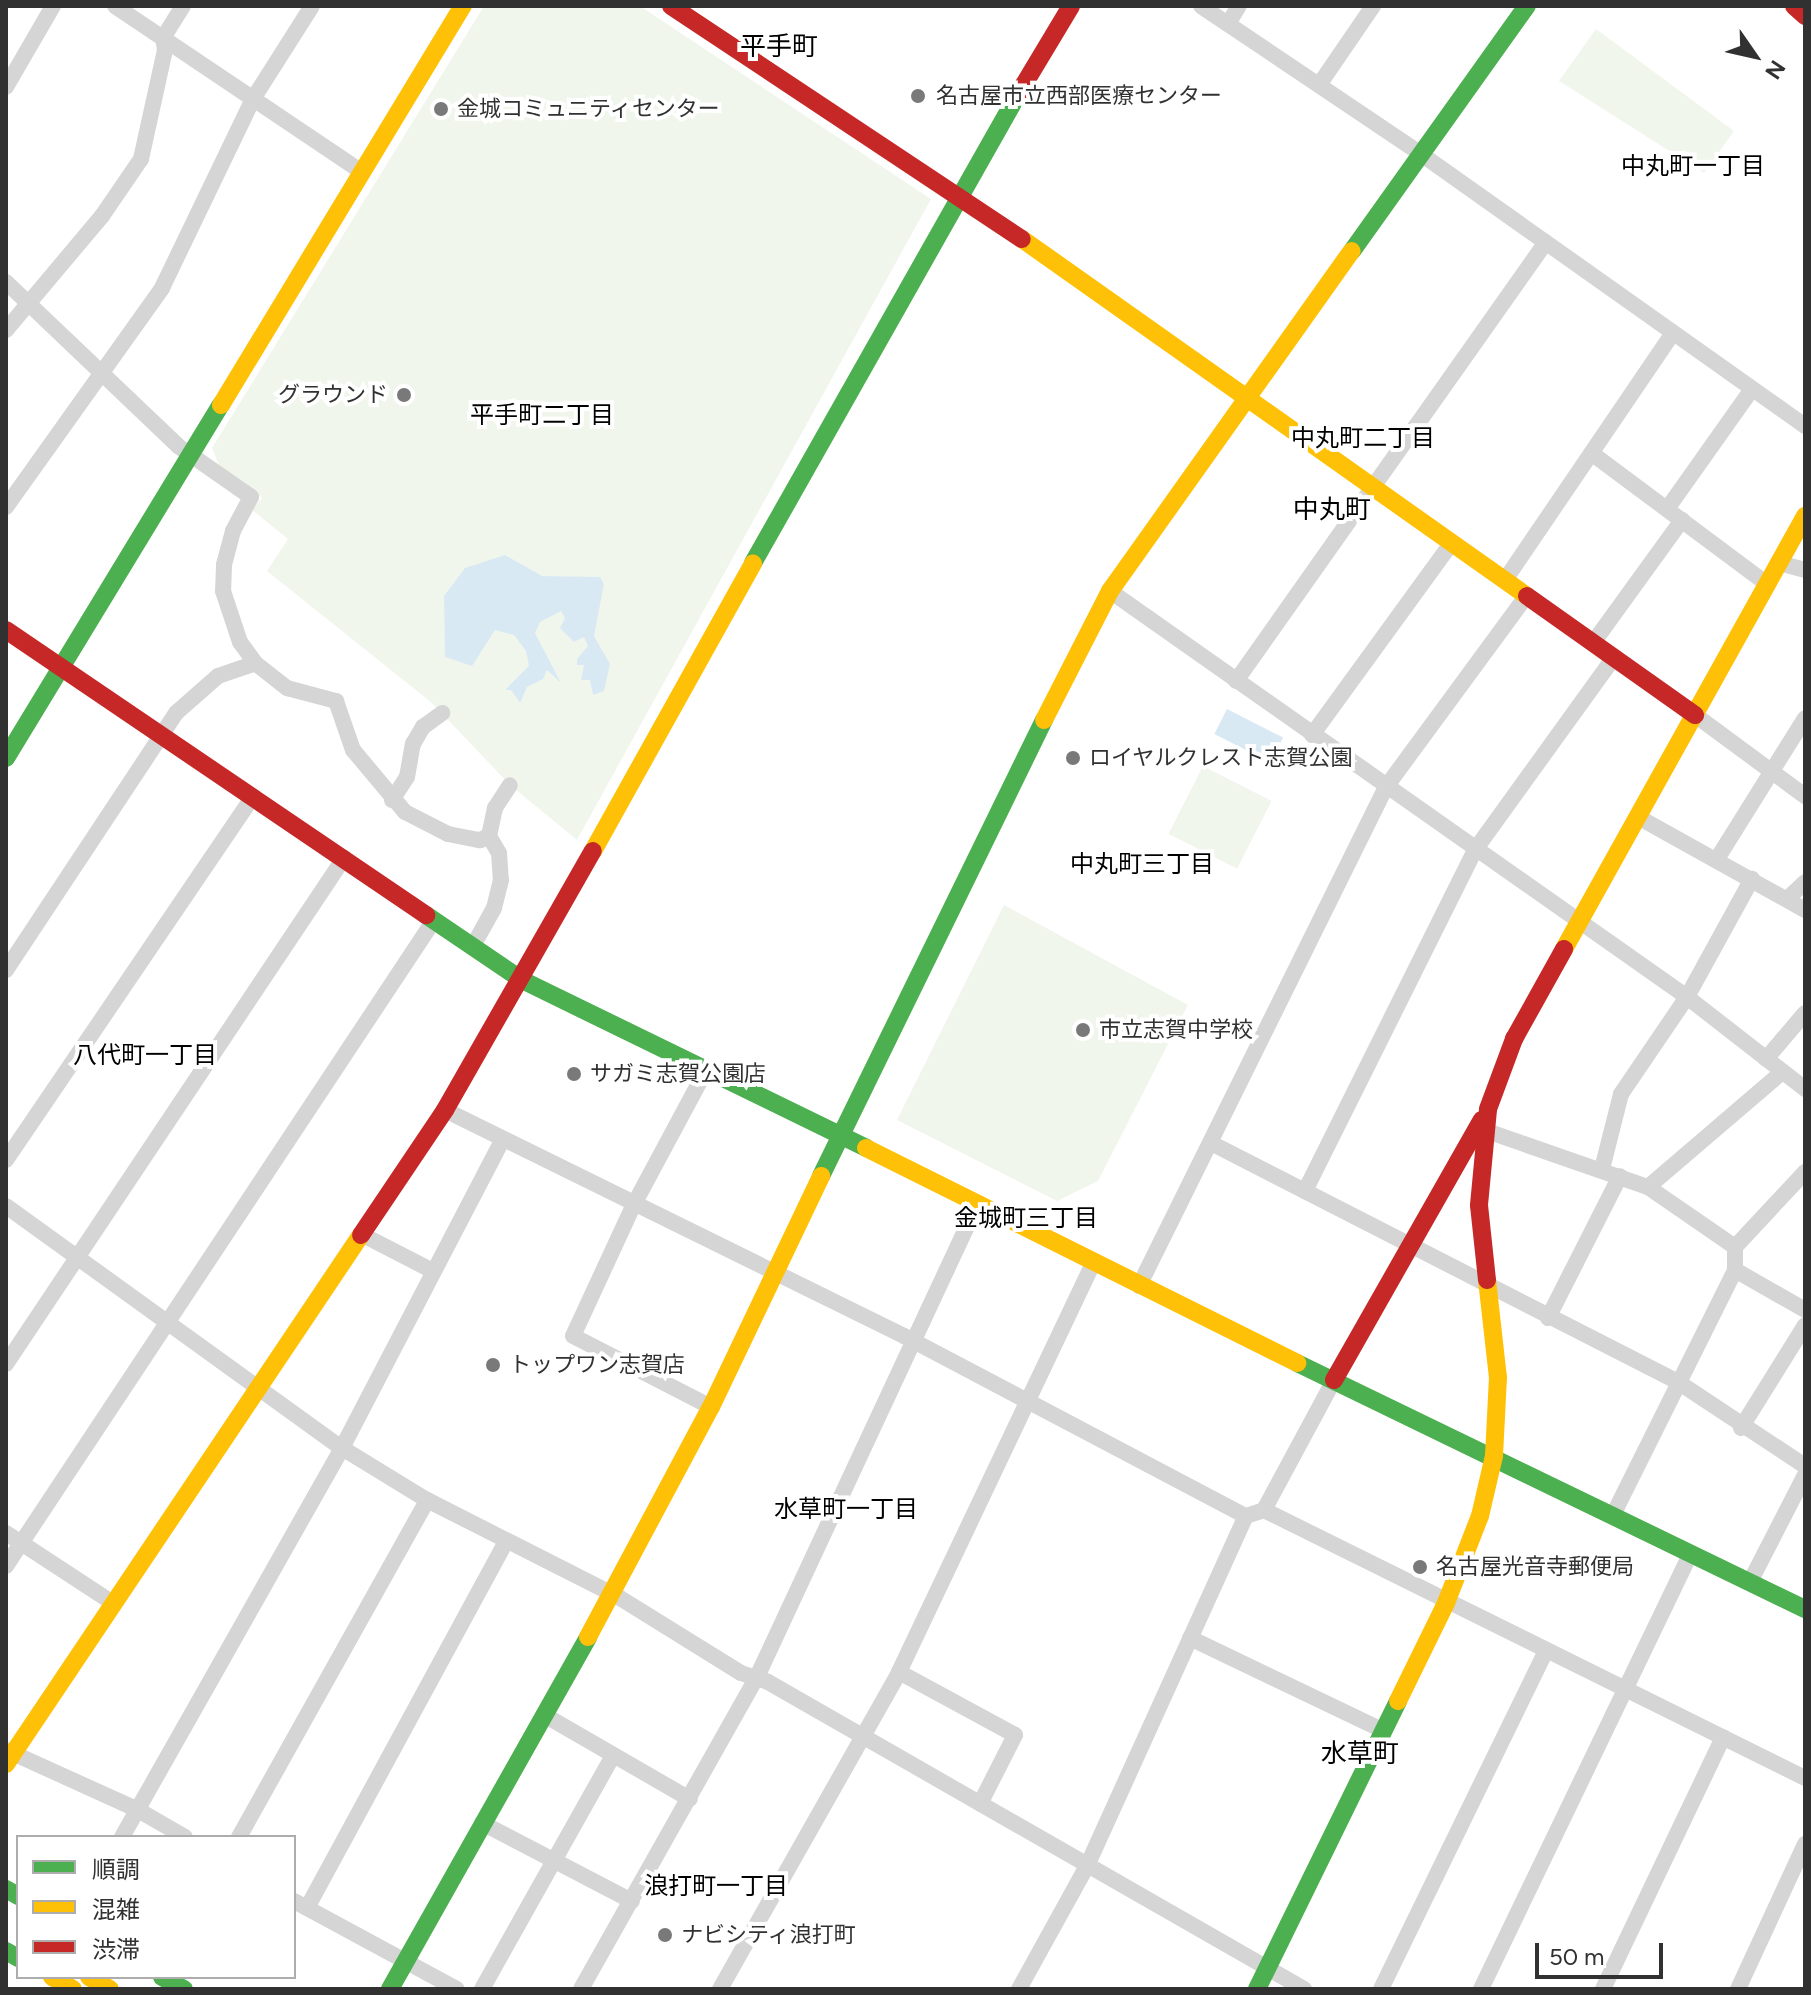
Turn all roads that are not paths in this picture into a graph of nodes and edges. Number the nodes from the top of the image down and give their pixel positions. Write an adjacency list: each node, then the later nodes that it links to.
1 (53, 6): 17 (street)
2 (115, 6): 15 (street)
3 (183, 6): 15 (street)
4 (312, 6): 18 (street)
5 (463, 6): 20 (main road)
6 (671, 6): 21 (main road)
7 (1071, 6): 21 (main road)
8 (1201, 6): 14 (street)
9 (1239, 6): 14 (street)
10 (1373, 6): 16 (street)
11 (1527, 6): 19 (main road)
12 (1794, 6): 13 (main road)
13 (1805, 16)
14 (1228, 24): 16 (street)
15 (163, 38): 18 (street); 24 (street)
16 (1319, 85): 19 (street)
17 (6, 87)
18 (253, 99): 20 (street); 27 (street)
19 (1421, 154): 22 (street); 29 (main road)
20 (361, 171): 31 (main road)
21 (958, 194): 29 (main road); 76 (main road)
22 (1546, 242): 26 (street); 33 (street)
23 (6, 282): 24 (street)
24 (30, 304): 25 (street); 27 (street)
25 (6, 330)
26 (1673, 333): 28 (street); 32 (street)
27 (102, 371): 31 (street); 34 (street)
28 (1752, 389): 30 (street); 35 (street)
29 (1247, 397): 33 (main road); 43 (main road)
30 (1805, 426)
31 (191, 454): 48 (street); 49 (main road)
32 (1594, 455): 35 (street); 41 (street)
33 (1374, 486): 38 (main road); 50 (street)
34 (6, 507)
35 (1667, 509): 37 (street)
36 (1805, 516): 39 (main road)
37 (1682, 520): 42 (street); 46 (street)
38 (1452, 542): 41 (main road); 55 (street)
39 (1779, 563): 40 (street); 42 (main road)
40 (1805, 570)
41 (1505, 580): 44 (main road)
42 (1767, 584): 52 (main road)
43 (1110, 591): 50 (street); 86 (main road)
44 (1527, 595): 46 (main road); 59 (street)
45 (6, 630): 49 (main road)
46 (1593, 643): 47 (main road)
47 (1614, 657): 52 (main road); 65 (street)
48 (255, 663): 54 (street); 62 (street)
49 (64, 670): 54 (main road); 56 (main road)
50 (1236, 681): 55 (street)
51 (442, 713): 62 (street)
52 (1695, 715): 57 (street); 63 (main road)
53 (1805, 718): 57 (street)
54 (162, 734): 60 (main road); 75 (street)
55 (1312, 735): 59 (street)
56 (6, 758)
57 (1775, 771): 61 (street); 67 (street)
58 (510, 785): 64 (street)
59 (1386, 787): 65 (street); 88 (street)
60 (253, 796): 66 (main road); 89 (street)
61 (1805, 796)
62 (392, 800): 64 (street)
63 (1638, 817): 67 (street); 73 (main road)
64 (489, 836): 74 (street)
65 (1475, 850): 73 (street); 94 (street)
66 (344, 858): 72 (main road); 101 (street)
67 (1717, 859): 68 (street)
68 (1752, 879): 70 (street); 77 (street)
69 (1805, 882): 70 (street)
70 (1788, 898): 71 (street)
71 (1805, 910)
72 (434, 920): 76 (main road); 110 (street)
73 (1579, 924): 77 (street); 83 (main road)
74 (478, 937)
75 (6, 970)
76 (522, 980): 80 (main road); 84 (main road)
77 (1687, 997): 79 (street); 90 (street)
78 (1805, 1013): 79 (street)
79 (1766, 1059): 81 (street)
80 (706, 1070): 86 (main road); 95 (street)
81 (1782, 1072): 82 (street); 93 (street)
82 (1805, 1089)
83 (1488, 1109): 85 (main road); 99 (main road)
84 (445, 1110): 87 (street); 98 (main road)
85 (1484, 1130): 90 (street); 106 (main road)
86 (839, 1134): 97 (main road); 105 (main road)
87 (502, 1140): 95 (street); 104 (street)
88 (1211, 1143): 94 (street); 107 (street)
89 (6, 1160)
90 (1602, 1169): 92 (street)
91 (1805, 1172): 100 (street)
92 (1620, 1176): 93 (street); 109 (street)
93 (1648, 1187): 100 (street)
94 (1305, 1191): 99 (street)
95 (634, 1204): 105 (street); 118 (street)
96 (6, 1206): 101 (street)
97 (976, 1207): 102 (main road); 112 (street)
98 (361, 1234): 104 (street); 116 (main road)
99 (1409, 1243): 106 (street); 114 (main road)
100 (1735, 1247): 103 (street)
101 (77, 1257): 110 (street); 113 (street)
102 (1093, 1264): 107 (main road); 117 (street)
103 (1735, 1270): 108 (street); 115 (street)
104 (433, 1271): 120 (street)
105 (775, 1272): 112 (street); 118 (main road)
106 (1488, 1283): 109 (street); 121 (main road)
107 (1139, 1286): 114 (main road)
108 (1805, 1310)
109 (1548, 1318): 115 (street)
110 (167, 1323): 116 (street); 130 (street)
111 (1805, 1325): 119 (street)
112 (911, 1340): 117 (street); 141 (street)
113 (6, 1364)
114 (1334, 1380): 121 (main road); 125 (street)
115 (1678, 1382): 119 (street); 126 (street)
116 (259, 1392): 120 (street); 135 (main road)
117 (1029, 1403): 127 (street); 140 (street)
118 (711, 1407): 134 (main road)
119 (1741, 1428): 122 (street)
120 (342, 1448): 124 (street); 152 (street)
121 (1494, 1456): 126 (main road); 136 (main road)
122 (1805, 1466)
123 (1805, 1475): 133 (street)
124 (427, 1500): 129 (street); 156 (street)
125 (1264, 1510): 127 (street); 136 (street)
126 (1613, 1515): 131 (main road)
127 (1246, 1516): 138 (street)
128 (6, 1533): 130 (street)
129 (506, 1541): 134 (street); 161 (street)
130 (21, 1543): 132 (street); 135 (street)
131 (1691, 1553): 133 (main road); 142 (street)
132 (6, 1566)
133 (1750, 1582): 137 (main road)
134 (610, 1593): 141 (street); 143 (main road)
135 (113, 1603): 147 (main road)
136 (1446, 1603): 139 (street); 144 (main road)
137 (1805, 1609)
138 (1190, 1638): 144 (street); 159 (street)
139 (1546, 1651): 142 (street); 178 (street)
140 (899, 1672): 146 (street); 151 (street)
141 (756, 1679): 146 (street); 150 (street)
142 (1625, 1689): 145 (street); 179 (street)
143 (546, 1716): 148 (street); 153 (main road)
144 (1384, 1731): 163 (main road)
145 (1723, 1737): 149 (street); 180 (street)
146 (860, 1739): 151 (street); 174 (street)
147 (8, 1756): 152 (street)
148 (613, 1756): 150 (street); 158 (street)
149 (1805, 1778)
150 (690, 1799): 160 (street)
151 (980, 1804): 159 (street)
152 (138, 1810): 154 (street); 155 (street)
153 (482, 1823): 158 (street); 162 (main road)
154 (123, 1835)
155 (182, 1835)
156 (240, 1835)
157 (1805, 1844): 181 (street)
158 (555, 1861): 160 (street); 172 (street)
159 (1087, 1866): 163 (street); 175 (street)
160 (632, 1901): 173 (street)
161 (300, 1904): 162 (street)
162 (406, 1961): 170 (main road); 171 (street)
163 (1268, 1970): 176 (main road); 177 (street)
164 (56, 1979): 167 (main road)
165 (92, 1979): 168 (main road)
166 (154, 1983): 169 (main road)
167 (73, 1989)
168 (110, 1989)
169 (184, 1989)
170 (390, 1989)
171 (457, 1989)
172 (482, 1989)
173 (581, 1989)
174 (720, 1989)
175 (1019, 1989)
176 (1257, 1989)
177 (1304, 1989)
178 (1381, 1989)
179 (1481, 1989)
180 (1603, 1989)
181 (1738, 1989)

